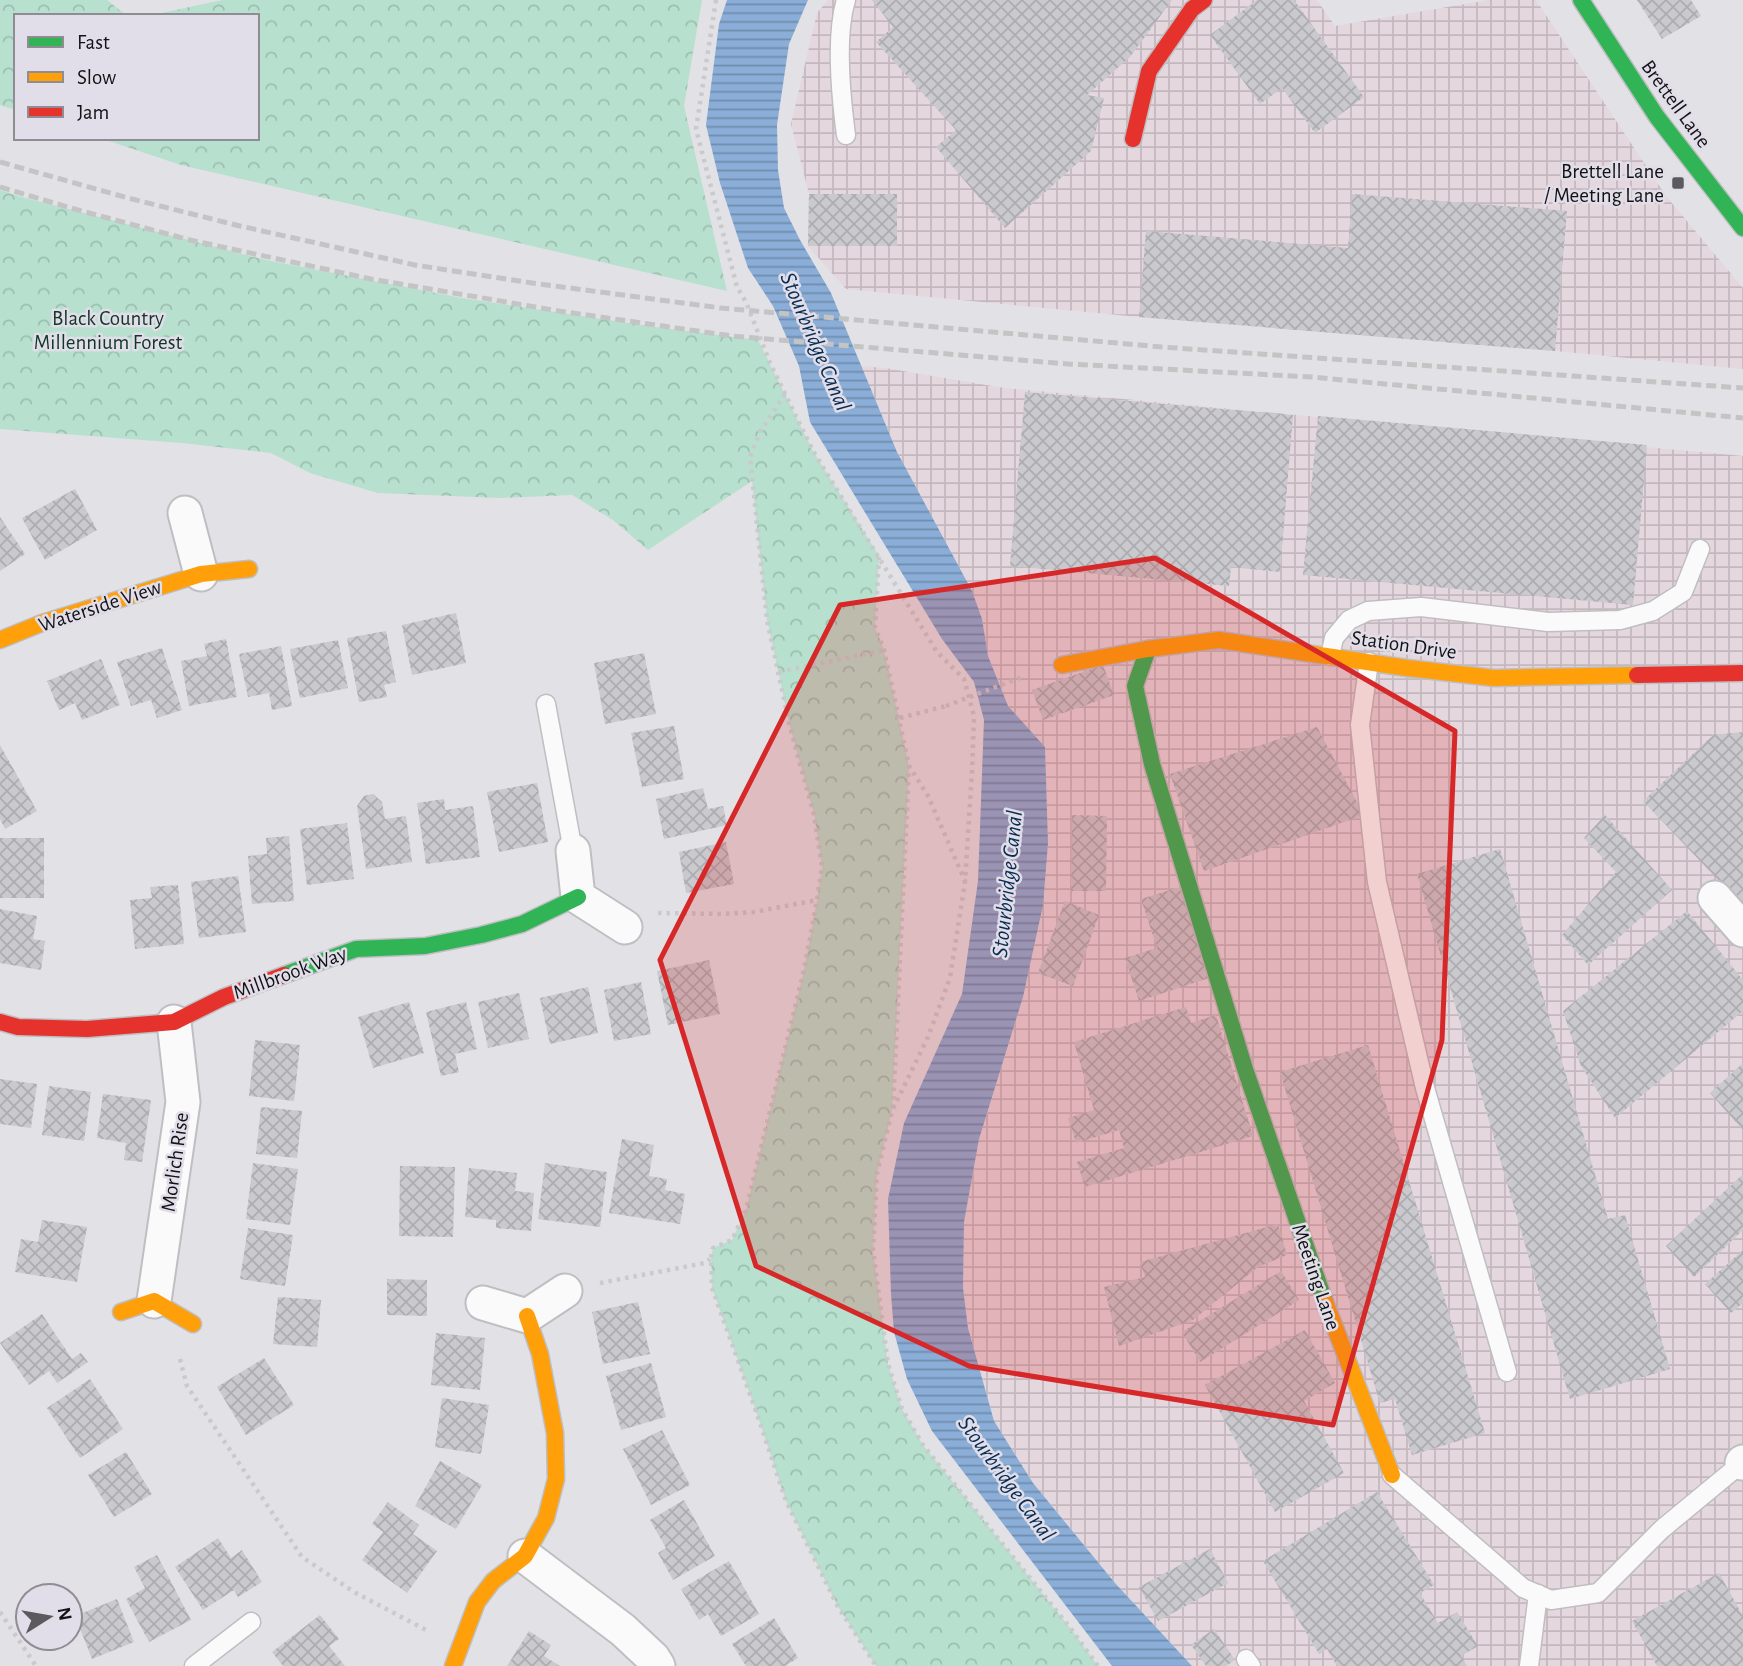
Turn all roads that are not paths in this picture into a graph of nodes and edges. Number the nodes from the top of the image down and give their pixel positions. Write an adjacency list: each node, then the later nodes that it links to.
1 (846, 0): 4 (lane)
2 (1204, 0): 5 (street)
3 (1581, 0): 6 (street, Brettell Lane)
4 (846, 135)
5 (1132, 139)
6 (1743, 228)
7 (185, 513): 10 (street)
8 (1700, 548): 13 (lane)
9 (249, 569): 10 (street, Waterside View)
10 (201, 574): 11 (street, Waterside View)
11 (0, 640)
12 (1148, 649): 13 (street, Station Drive); 15 (street, Station Drive); 32 (street, Meeting Lane)
13 (1330, 656): 14 (street, Station Drive)
14 (1369, 662): 16 (street, Station Drive); 30 (lane)
15 (1062, 664)
16 (1743, 673)
17 (546, 704): 18 (lane)
18 (573, 851): 20 (street)
19 (1715, 898): 21 (street)
20 (602, 912): 22 (street, Millbrook Way)
21 (1743, 930)
22 (174, 1022): 23 (street, Millbrook Way); 25 (street, Morlich Rise)
23 (0, 1023)
24 (565, 1291): 28 (street)
25 (154, 1301): 27 (street); 29 (street)
26 (483, 1303): 28 (street)
27 (121, 1312)
28 (527, 1316): 33 (street)
29 (193, 1324)
30 (1507, 1372)
31 (1743, 1463): 34 (lane, Meeting Lane)
32 (1392, 1475): 34 (lane, Meeting Lane)
33 (525, 1556): 37 (street); 38 (street)
34 (1538, 1594): 39 (lane)
35 (251, 1622): 36 (lane)
36 (194, 1666)
37 (453, 1666)
38 (658, 1666)
39 (1529, 1666)

